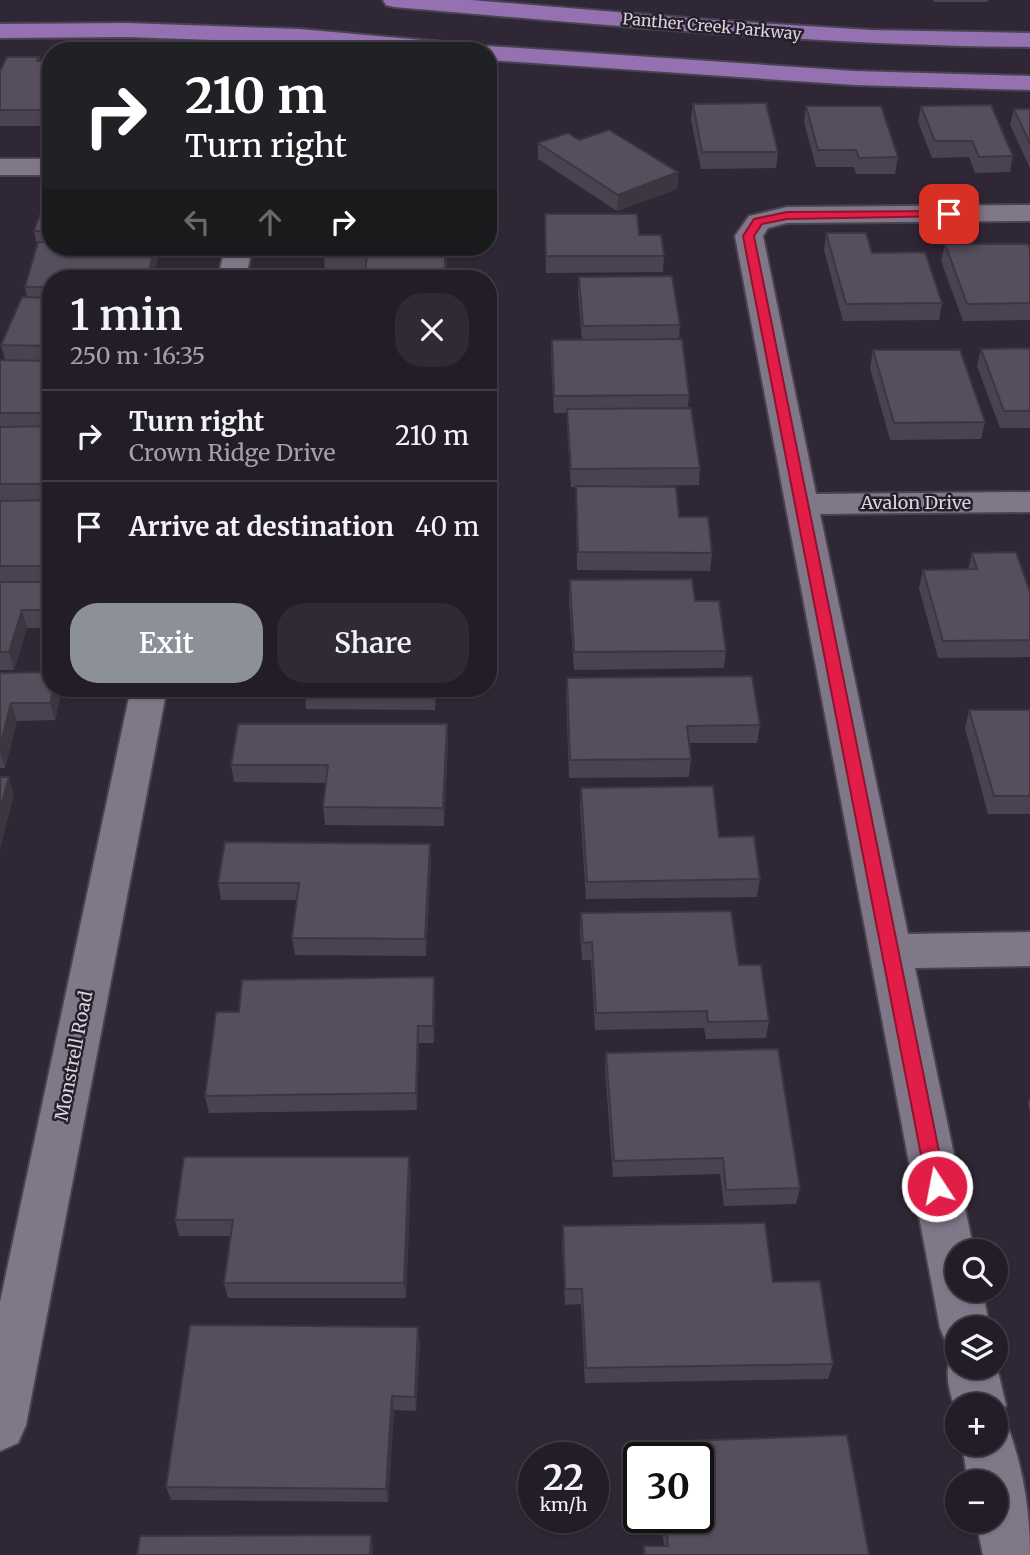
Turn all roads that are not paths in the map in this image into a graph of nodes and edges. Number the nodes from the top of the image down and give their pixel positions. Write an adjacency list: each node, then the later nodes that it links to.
1 (394, 0): 3 (main road, Panther Creek Parkway)
2 (0, 31): 4 (main road)
3 (1030, 40)
4 (366, 42)
5 (497, 54): 6 (main road)
6 (1030, 83)
7 (0, 167): 8 (street)
8 (42, 167)
9 (1030, 214): 11 (street)
10 (1030, 502): 11 (street, Avalon Drive)
11 (802, 504): 14 (street)
12 (147, 697): 16 (street, Monstrell Road)
13 (1030, 949): 14 (street)
14 (890, 951): 15 (street)
15 (963, 1316)
16 (0, 1425)
17 (1006, 1533): 18 (street)
18 (1010, 1555)

